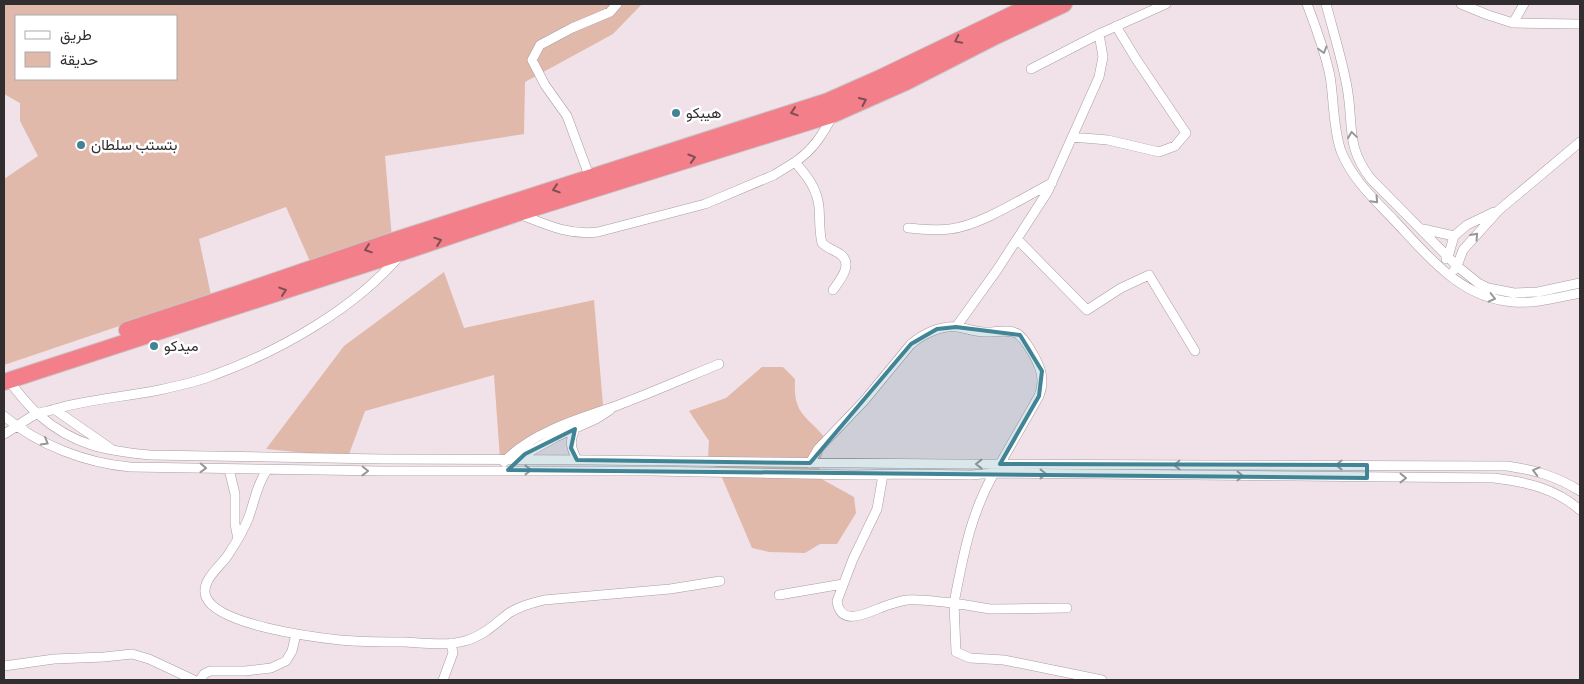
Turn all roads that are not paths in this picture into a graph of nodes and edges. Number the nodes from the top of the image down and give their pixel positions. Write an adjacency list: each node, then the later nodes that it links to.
1 (618, 4): 21 (street)
2 (1034, 4): 9 (highway)
3 (1064, 4): 13 (highway)
4 (1166, 4): 12 (street)
5 (1307, 4): 32 (street, one-way to 32)
6 (1326, 4): 26 (street, one-way to 6)
7 (1461, 4): 10 (street)
8 (1524, 4): 10 (street)
9 (1016, 8): 13 (highway)
10 (1513, 23): 11 (street)
11 (1580, 24)
12 (1116, 26): 14 (street); 17 (street)
13 (991, 31): 16 (highway, one-way to 13); 19 (highway, one-way to 19)
14 (1099, 34): 15 (street); 17 (street)
15 (1032, 69)
16 (834, 114): 19 (highway, one-way to 16); 20 (street)
17 (1072, 137): 22 (street)
18 (1580, 142): 23 (street)
19 (661, 161): 21 (highway); 24 (highway)
20 (795, 162): 24 (street); 35 (street)
21 (590, 178): 40 (highway, one-way to 40)
22 (1052, 183): 25 (street); 28 (street)
23 (1499, 210): 27 (street); 31 (street, one-way to 23)
24 (518, 213): 29 (highway, one-way to 24)
25 (908, 228)
26 (1421, 229): 27 (street); 30 (street)
27 (1454, 236): 30 (street)
28 (1017, 239): 37 (street); 38 (street)
29 (403, 252): 40 (highway, one-way to 29); 42 (street)
30 (1448, 257): 31 (street); 32 (street)
31 (1457, 266): 33 (street); 34 (street)
32 (1439, 267): 33 (street)
33 (1448, 276): 36 (street, one-way to 36)
34 (1580, 283)
35 (833, 290)
36 (1580, 293)
37 (956, 327): 51 (street); 53 (street)
38 (1195, 351)
39 (719, 364): 41 (street)
40 (5, 378): 43 (street)
41 (615, 406): 46 (street); 49 (street)
42 (54, 409): 43 (street); 48 (street)
43 (37, 414): 45 (street); 48 (street)
44 (4, 416): 45 (street)
45 (17, 426): 47 (street); 55 (street, one-way to 55)
46 (575, 429): 49 (street); 50 (street)
47 (4, 434)
48 (116, 452): 49 (street)
49 (510, 460): 50 (street); 57 (street); 58 (street)
50 (577, 460): 51 (street)
51 (810, 463): 52 (street)
52 (855, 463): 53 (street, one-way to 52); 60 (street)
53 (1000, 464): 54 (street, one-way to 53)
54 (1367, 465): 62 (street); 63 (street, one-way to 54)
55 (229, 469): 56 (street); 65 (street)
56 (267, 470): 57 (street, one-way to 57); 65 (street)
57 (498, 470): 58 (street)
58 (508, 470): 60 (street, one-way to 60)
59 (994, 473): 61 (street); 62 (street, one-way to 62); 69 (street)
60 (855, 475): 61 (street)
61 (883, 475): 67 (street)
62 (1367, 478): 64 (street, one-way to 64)
63 (1580, 491)
64 (1580, 510)
65 (238, 538): 71 (street)
66 (720, 581): 72 (street)
67 (842, 584): 68 (street); 69 (street)
68 (779, 595)
69 (954, 603): 70 (street); 77 (street)
70 (1067, 608)
71 (296, 634): 72 (street); 75 (street)
72 (452, 643): 76 (street)
73 (4, 666): 74 (street)
74 (194, 680)
75 (200, 680)
76 (443, 680)
77 (1102, 680)

